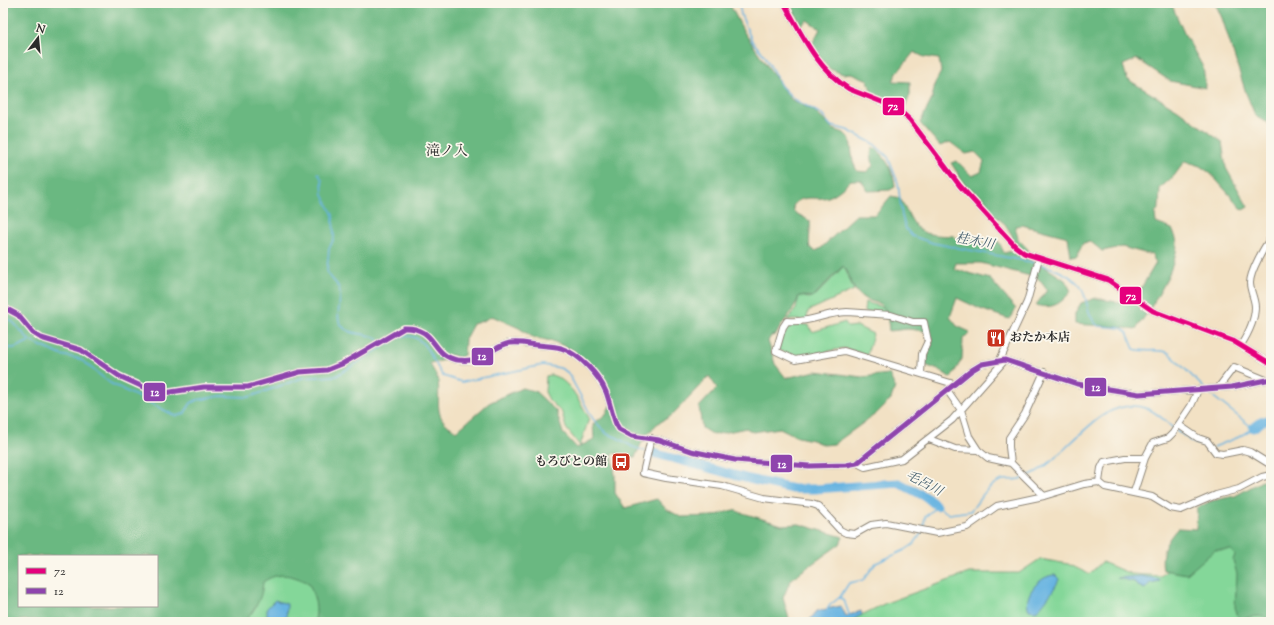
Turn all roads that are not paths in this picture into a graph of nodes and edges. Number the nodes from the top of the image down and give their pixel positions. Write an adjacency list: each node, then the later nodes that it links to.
1 (784, 3): 3 (street)
2 (1271, 238): 5 (street)
3 (1039, 259): 5 (street); 6 (street)
4 (3, 307): 18 (street)
5 (1241, 345): 7 (street)
6 (1002, 360): 8 (street); 11 (street); 15 (street)
7 (1271, 364)
8 (1044, 372): 14 (street); 22 (street)
9 (921, 374): 9 (street); 11 (street)
10 (1269, 379): 12 (street); 12 (street)
11 (954, 384): 13 (street)
12 (1218, 388): 14 (street)
13 (947, 390): 15 (street); 21 (street)
14 (1199, 390): 16 (street)
15 (961, 410): 17 (street); 19 (street)
16 (1179, 425): 20 (street); 23 (street)
17 (929, 439): 19 (street); 21 (street)
18 (650, 440): 21 (street); 27 (street)
19 (978, 450): 22 (street)
20 (1145, 458): 25 (street); 26 (street)
21 (857, 463)
22 (1011, 463): 27 (street)
23 (1271, 465)
24 (1271, 475): 26 (street)
25 (1099, 482): 26 (street); 27 (street)
26 (1134, 492)
27 (1044, 496)

